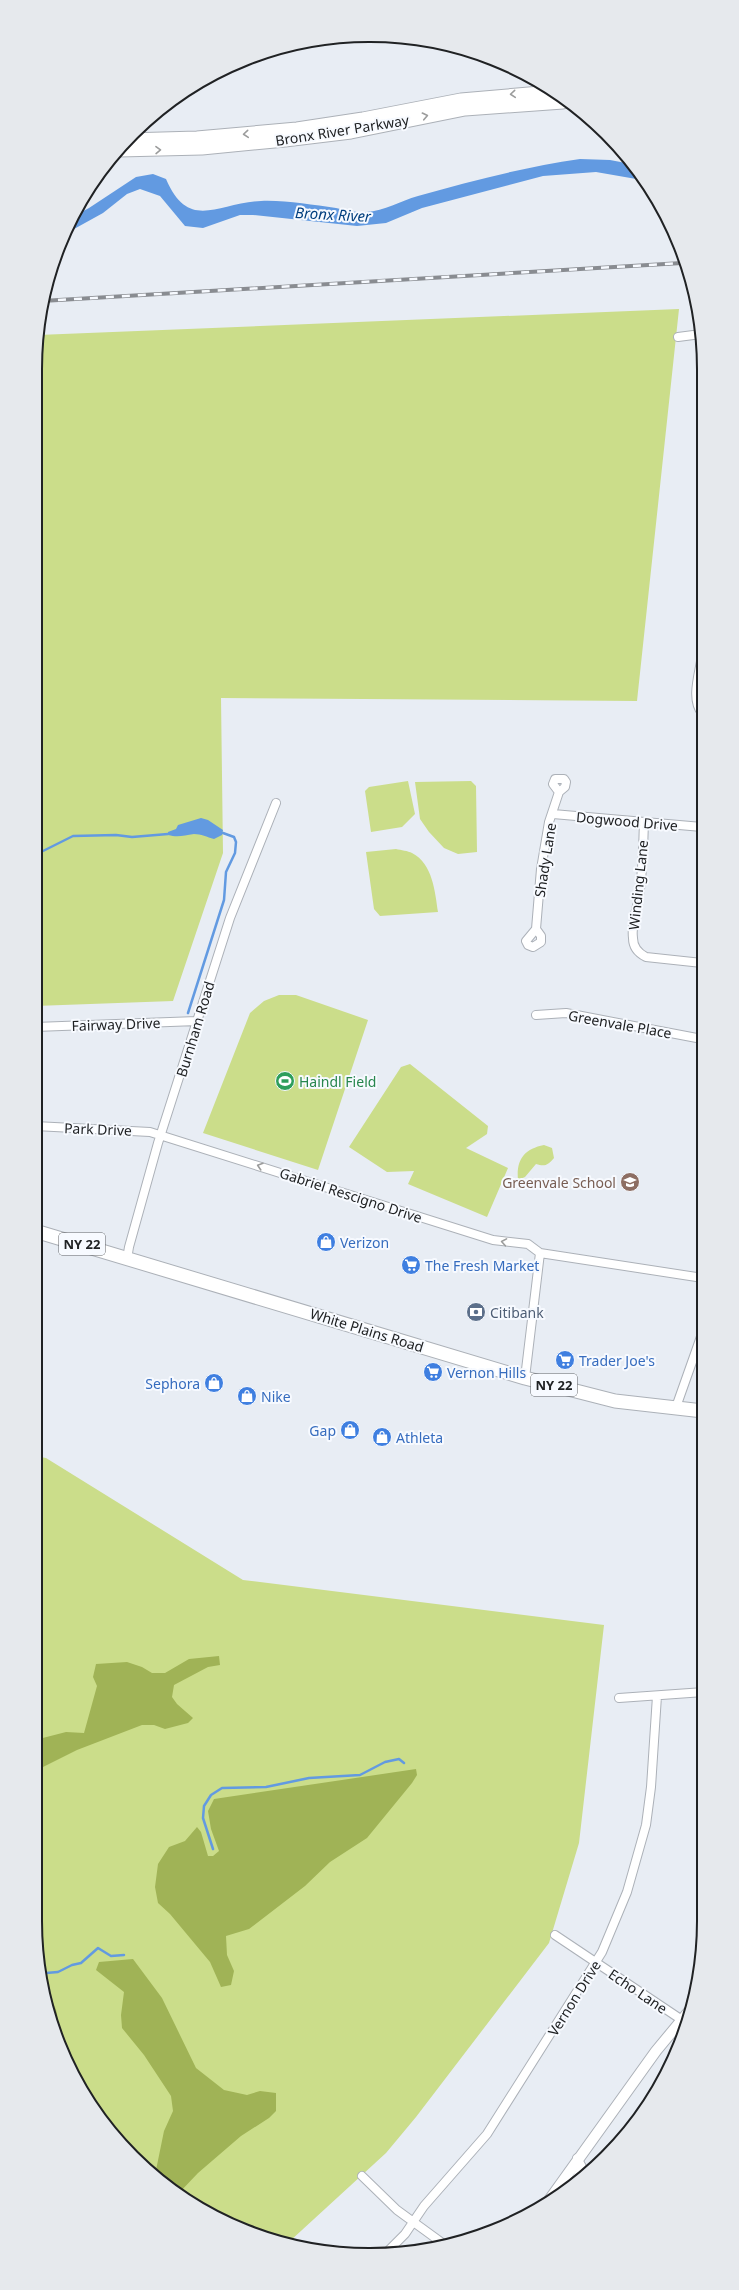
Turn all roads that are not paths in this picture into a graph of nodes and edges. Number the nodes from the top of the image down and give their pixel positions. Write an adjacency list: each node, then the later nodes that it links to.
1 (544, 93): 3 (main road, Bronx River Parkway, one-way to 3)
2 (558, 102): 4 (main road, Bronx River Parkway, one-way to 2)
3 (136, 140)
4 (127, 150)
5 (695, 335): 6 (street)
6 (678, 337)
7 (697, 692): 8 (street)
8 (697, 703)
9 (559, 792): 11 (street, Shady Lane)
10 (276, 803): 17 (street, Burnham Road)
11 (552, 814): 12 (street, Dogwood Drive); 14 (street, Shady Lane)
12 (644, 822): 13 (street, Dogwood Drive); 15 (street, Winding Lane)
13 (697, 827)
14 (536, 929)
15 (697, 962)
16 (536, 1015): 19 (street, Greenvale Place)
17 (197, 1021): 18 (street, Fairway Drive); 21 (street, Burnham Road)
18 (42, 1027)
19 (697, 1038)
20 (42, 1126): 21 (street, Park Drive)
21 (161, 1136): 23 (street, Gabriel Rescigno Drive, one-way to 21); 24 (street, Burnham Road)
22 (42, 1233): 24 (main road, White Plains Road / NY 22)
23 (540, 1253): 25 (street); 27 (street)
24 (127, 1259): 27 (main road, White Plains Road / NY 22)
25 (697, 1277)
26 (697, 1348): 28 (street)
27 (525, 1378): 28 (main road, White Plains Road / NY 22)
28 (675, 1410): 29 (main road, White Plains Road / NY 22)
29 (697, 1412)
30 (697, 1693): 31 (street)
31 (657, 1696): 32 (street); 34 (street, Vernon Drive)
32 (619, 1698)
33 (555, 1935): 34 (street, Echo Lane)
34 (596, 1963): 35 (street, Echo Lane); 40 (street, Vernon Drive)
35 (682, 2020): 36 (street)
36 (577, 2158): 37 (street); 39 (street)
37 (581, 2171)
38 (362, 2176): 40 (street)
39 (556, 2189)
40 (413, 2222): 41 (street); 42 (street, Vernon Drive)
41 (439, 2240)
42 (392, 2247)

